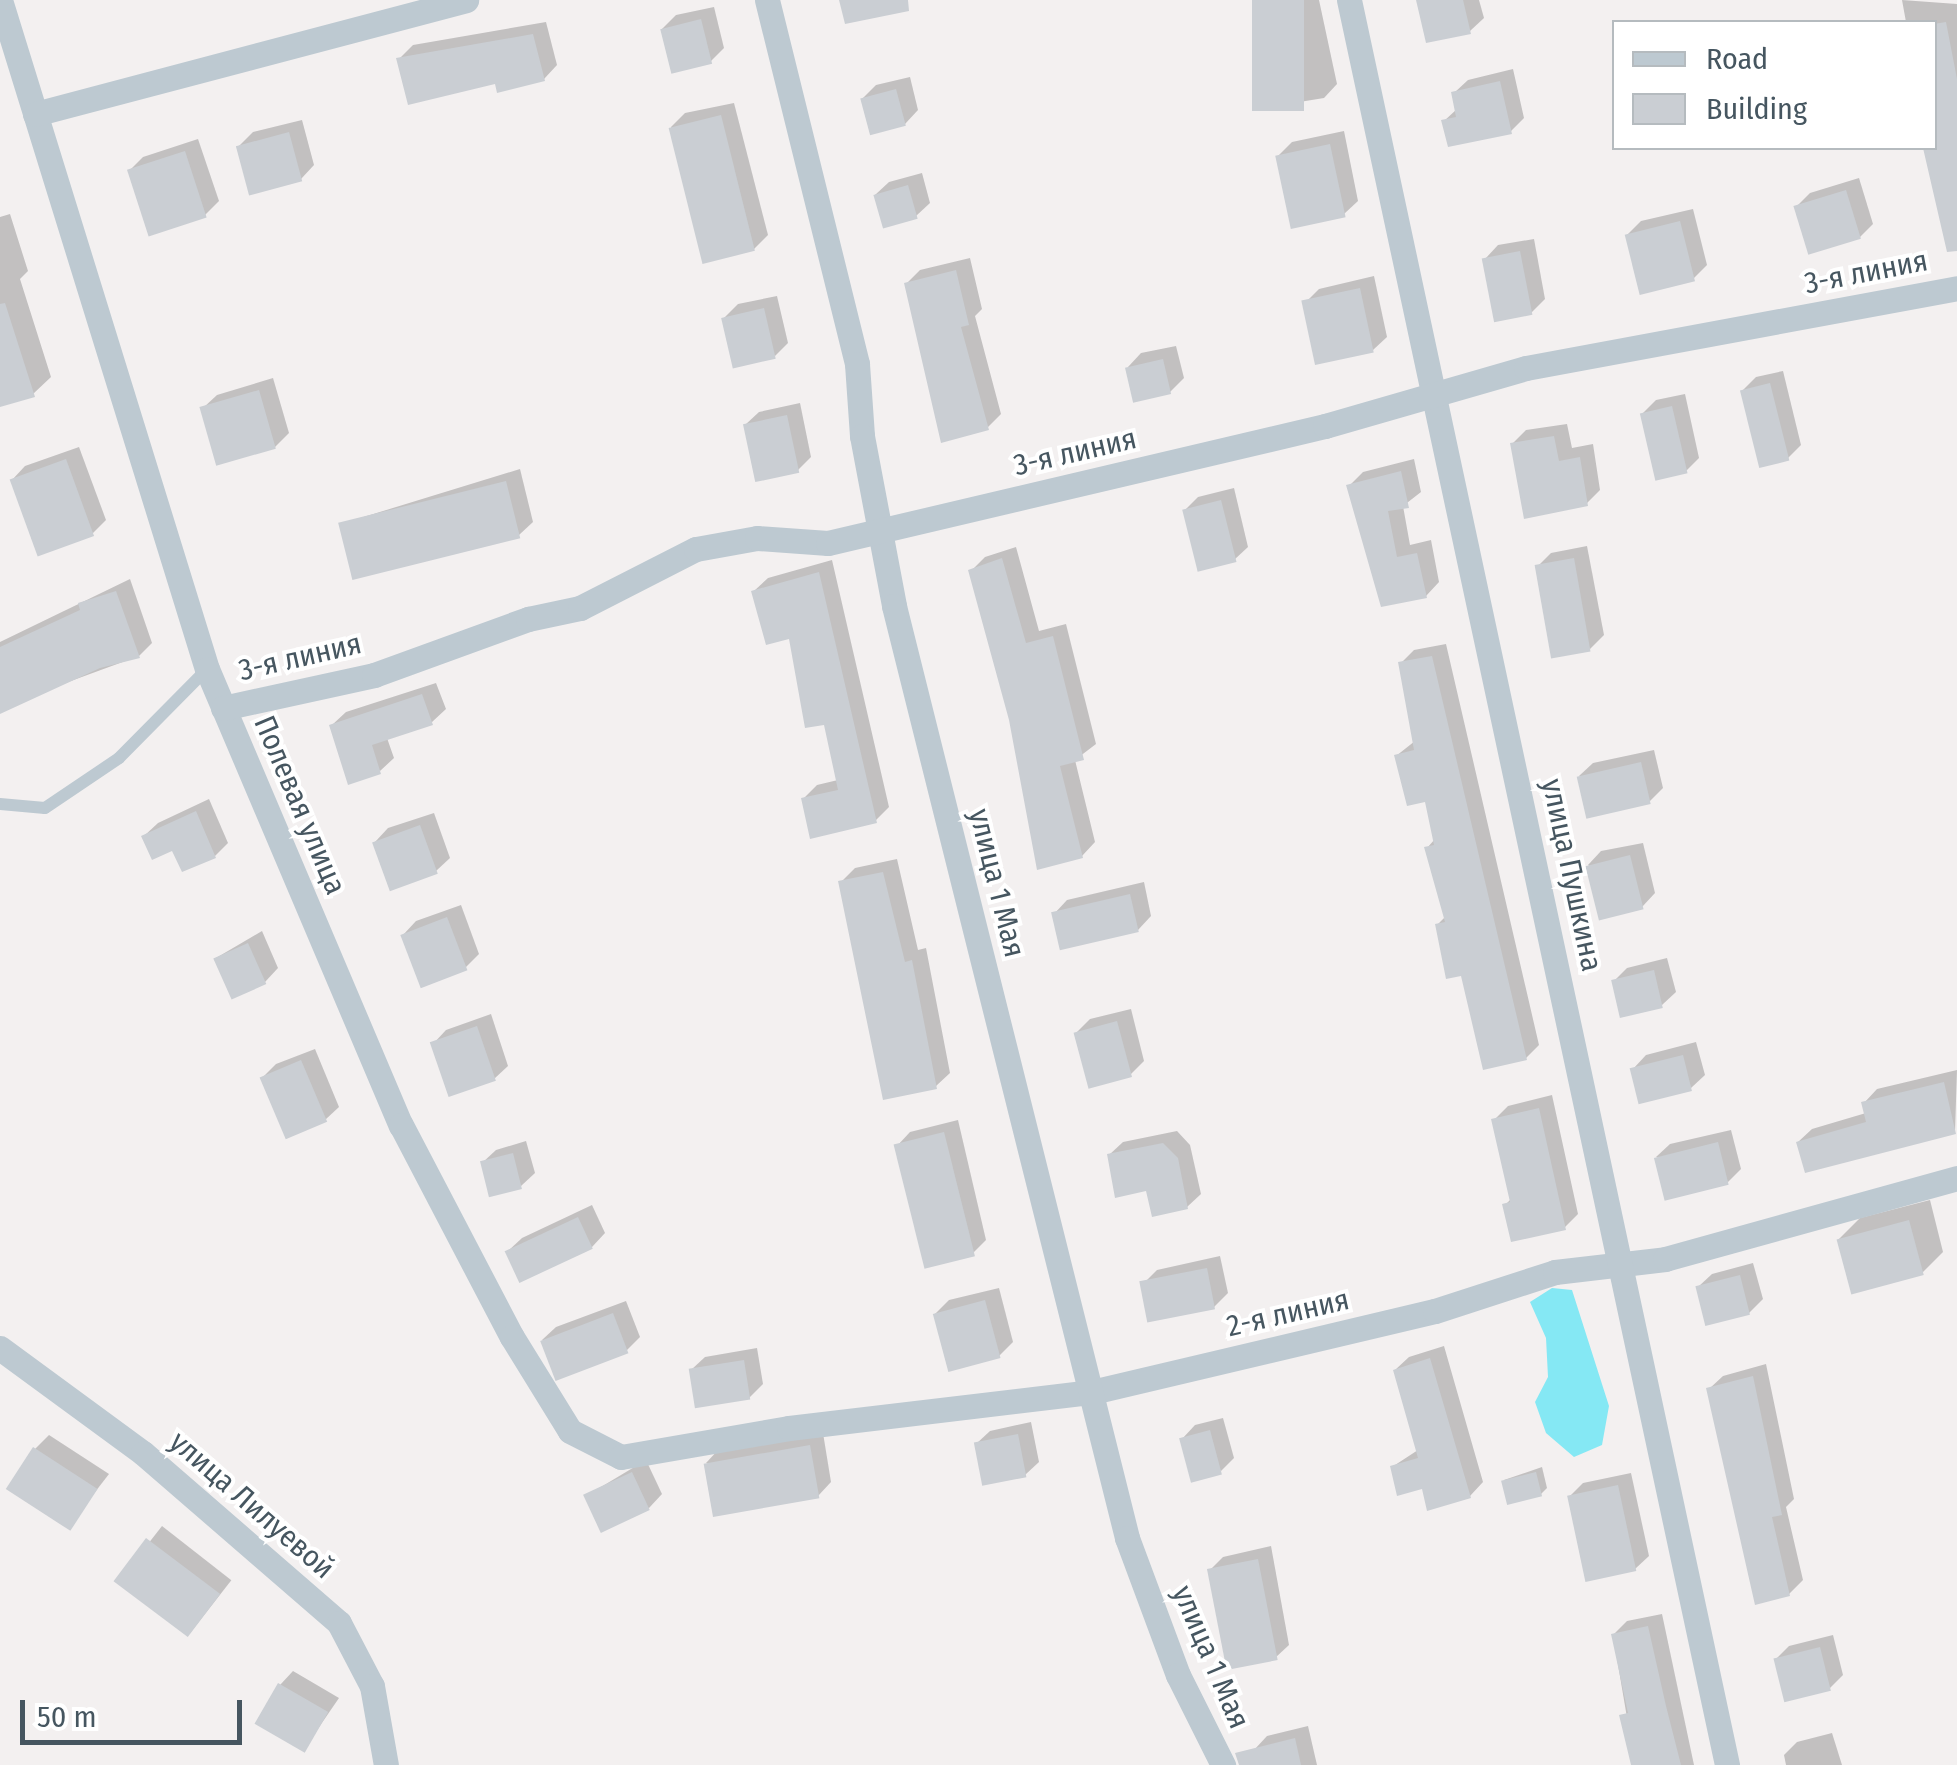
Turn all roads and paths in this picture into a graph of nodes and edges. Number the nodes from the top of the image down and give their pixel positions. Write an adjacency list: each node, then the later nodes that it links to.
1 (0, 0): 5 (street, Полевая улица)
2 (466, 0): 5 (street)
3 (767, 0): 8 (street, улица 1 Мая)
4 (1348, 0): 7 (street, улица Пушкина)
5 (35, 114): 9 (street, Полевая улица)
6 (1957, 288): 7 (street, 3-я линия)
7 (1437, 397): 8 (street, 3-я линия); 13 (street, улица Пушкина)
8 (882, 531): 10 (street, 3-я линия); 15 (street, улица 1 Мая)
9 (206, 669): 10 (street, Полевая улица); 11 (lane)
10 (223, 708): 16 (street, Полевая улица)
11 (0, 804)
12 (1957, 1178): 13 (street, 2-я линия)
13 (1620, 1261): 15 (street, 2-я линия); 19 (street, улица Пушкина)
14 (0, 1348): 17 (street, улица Лилуевой)
15 (1092, 1392): 16 (street, 2-я линия); 18 (street, улица 1 Мая)
16 (621, 1457)
17 (386, 1765)
18 (1223, 1765)
19 (1727, 1765)

